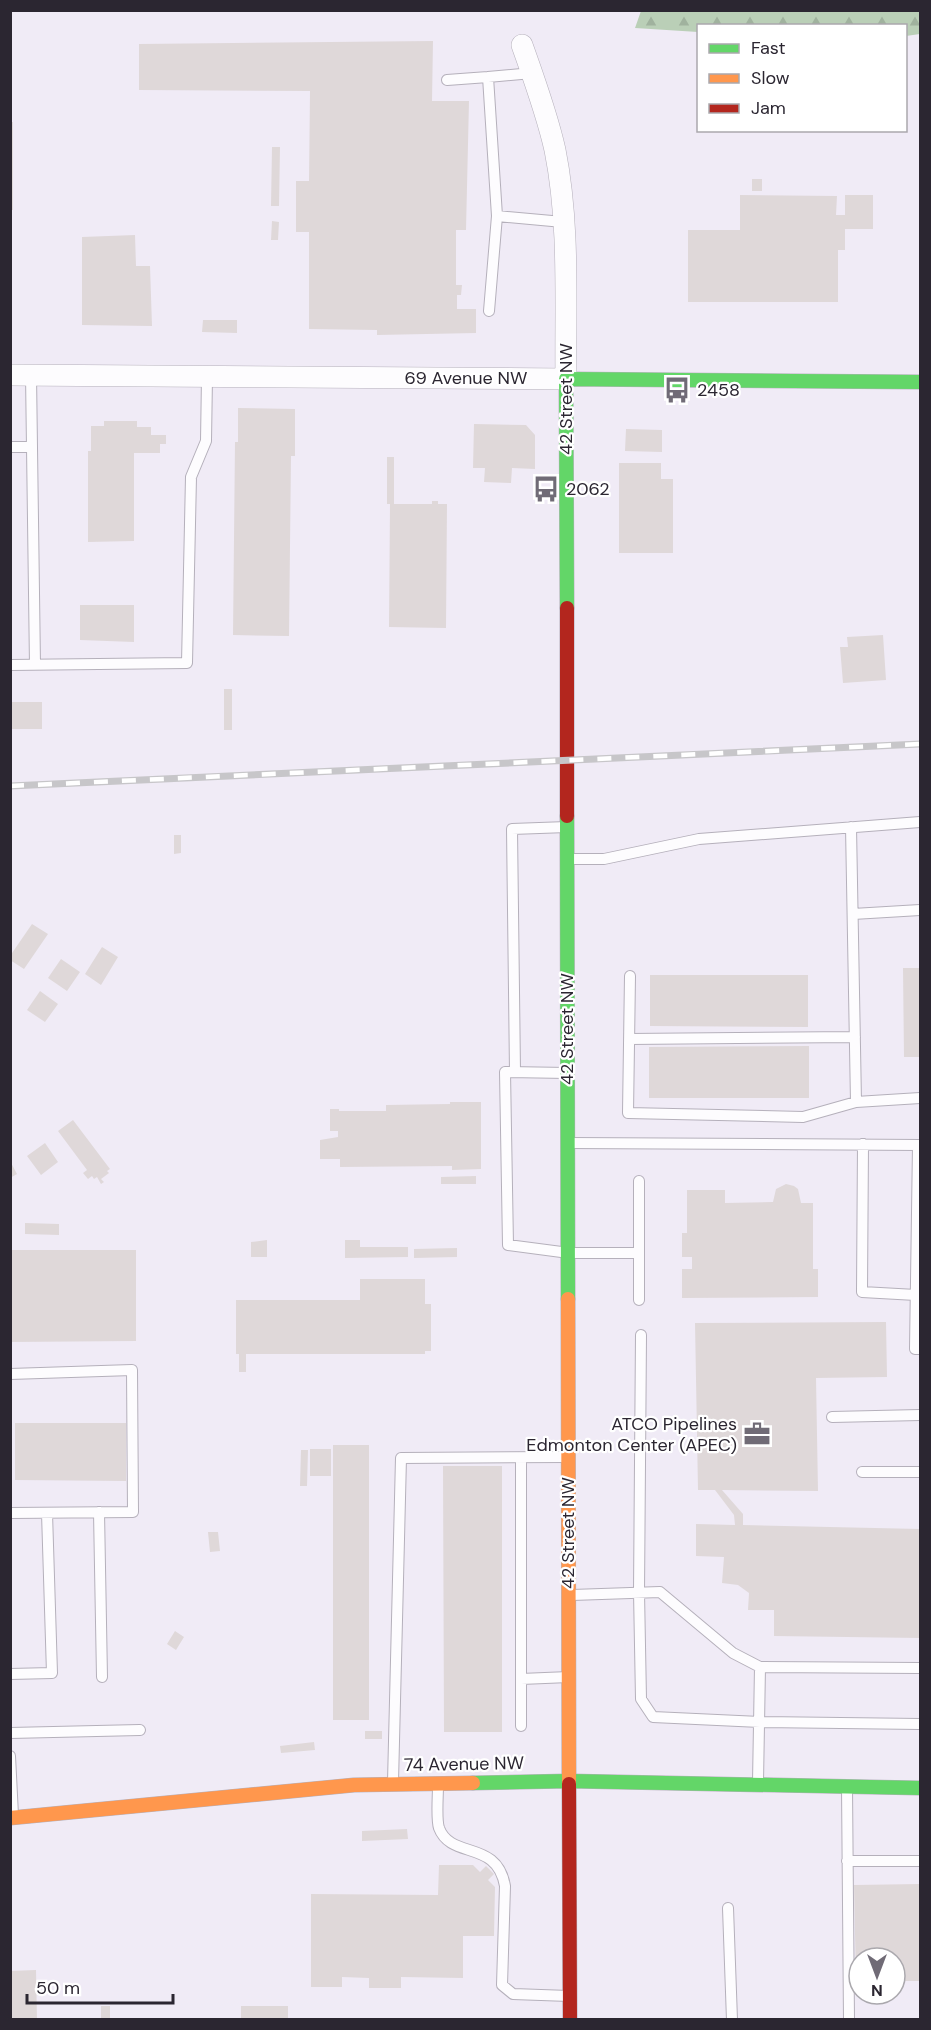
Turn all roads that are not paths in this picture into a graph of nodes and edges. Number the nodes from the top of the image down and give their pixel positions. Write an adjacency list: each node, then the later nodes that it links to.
1 (522, 45): 2 (street, 42 Street NW)
2 (532, 73): 3 (lane); 6 (street, 42 Street NW)
3 (488, 77): 4 (lane); 5 (lane)
4 (447, 80)
5 (496, 216): 6 (lane); 7 (lane)
6 (563, 222): 10 (street, 42 Street NW)
7 (489, 311)
8 (21, 375): 9 (street, 69 Avenue NW); 13 (lane)
9 (207, 377): 10 (street, 69 Avenue NW); 15 (lane)
10 (566, 379): 11 (street, 69 Avenue NW); 17 (street, 42 Street NW)
11 (921, 382)
12 (10, 447): 13 (lane)
13 (31, 447): 15 (lane)
14 (10, 665): 15 (lane)
15 (35, 665)
16 (921, 822): 18 (lane)
17 (567, 827): 19 (street, 42 Street NW); 25 (lane)
18 (851, 827): 19 (lane); 21 (lane)
19 (567, 859): 26 (street, 42 Street NW)
20 (921, 910): 21 (lane)
21 (853, 914): 23 (lane)
22 (630, 976): 24 (lane)
23 (855, 1037): 24 (lane); 28 (lane)
24 (629, 1039): 28 (lane)
25 (515, 1072): 26 (lane); 33 (lane)
26 (567, 1073): 29 (street, 42 Street NW)
27 (921, 1098): 28 (lane)
28 (856, 1102)
29 (568, 1143): 30 (lane); 33 (street, 42 Street NW)
30 (863, 1144): 31 (lane); 35 (lane)
31 (919, 1145): 35 (lane)
32 (639, 1181): 34 (lane)
33 (569, 1253): 34 (lane); 42 (street, 42 Street NW)
34 (639, 1253): 36 (lane)
35 (916, 1295): 38 (lane)
36 (639, 1300)
37 (641, 1335): 49 (lane)
38 (921, 1349)
39 (10, 1374): 46 (lane)
40 (921, 1416): 41 (lane)
41 (832, 1417)
42 (568, 1457): 43 (lane); 50 (street, 42 Street NW)
43 (521, 1458): 56 (lane); 66 (lane)
44 (862, 1472): 45 (lane)
45 (921, 1472)
46 (99, 1512): 48 (lane); 54 (lane)
47 (10, 1513): 48 (lane)
48 (46, 1513): 53 (lane)
49 (639, 1592): 50 (lane); 51 (lane); 57 (lane)
50 (569, 1595): 55 (street, 42 Street NW)
51 (760, 1667): 52 (lane); 57 (lane)
52 (921, 1668)
53 (10, 1674)
54 (102, 1677)
55 (569, 1677): 56 (lane); 64 (street, 42 Street NW)
56 (521, 1679): 59 (lane)
57 (759, 1722): 58 (lane); 67 (lane)
58 (921, 1724)
59 (521, 1726)
60 (140, 1730): 61 (lane)
61 (10, 1733)
62 (10, 1756): 63 (lane)
63 (11, 1765): 70 (lane)
64 (569, 1781): 65 (street, 74 Avenue NW); 67 (street, 74 Avenue NW); 74 (street, 42 Street NW)
65 (438, 1782): 66 (street, 74 Avenue NW); 74 (lane)
66 (393, 1784): 70 (street, 74 Avenue NW)
67 (758, 1785): 68 (street, 74 Avenue NW)
68 (847, 1787): 69 (street, 74 Avenue NW); 71 (lane)
69 (921, 1788)
70 (12, 1818)
71 (847, 1861): 72 (lane); 77 (lane)
72 (921, 1861)
73 (728, 1908): 76 (lane)
74 (570, 1996): 75 (street, 42 Street NW)
75 (570, 2019)
76 (732, 2019)
77 (849, 2019)

